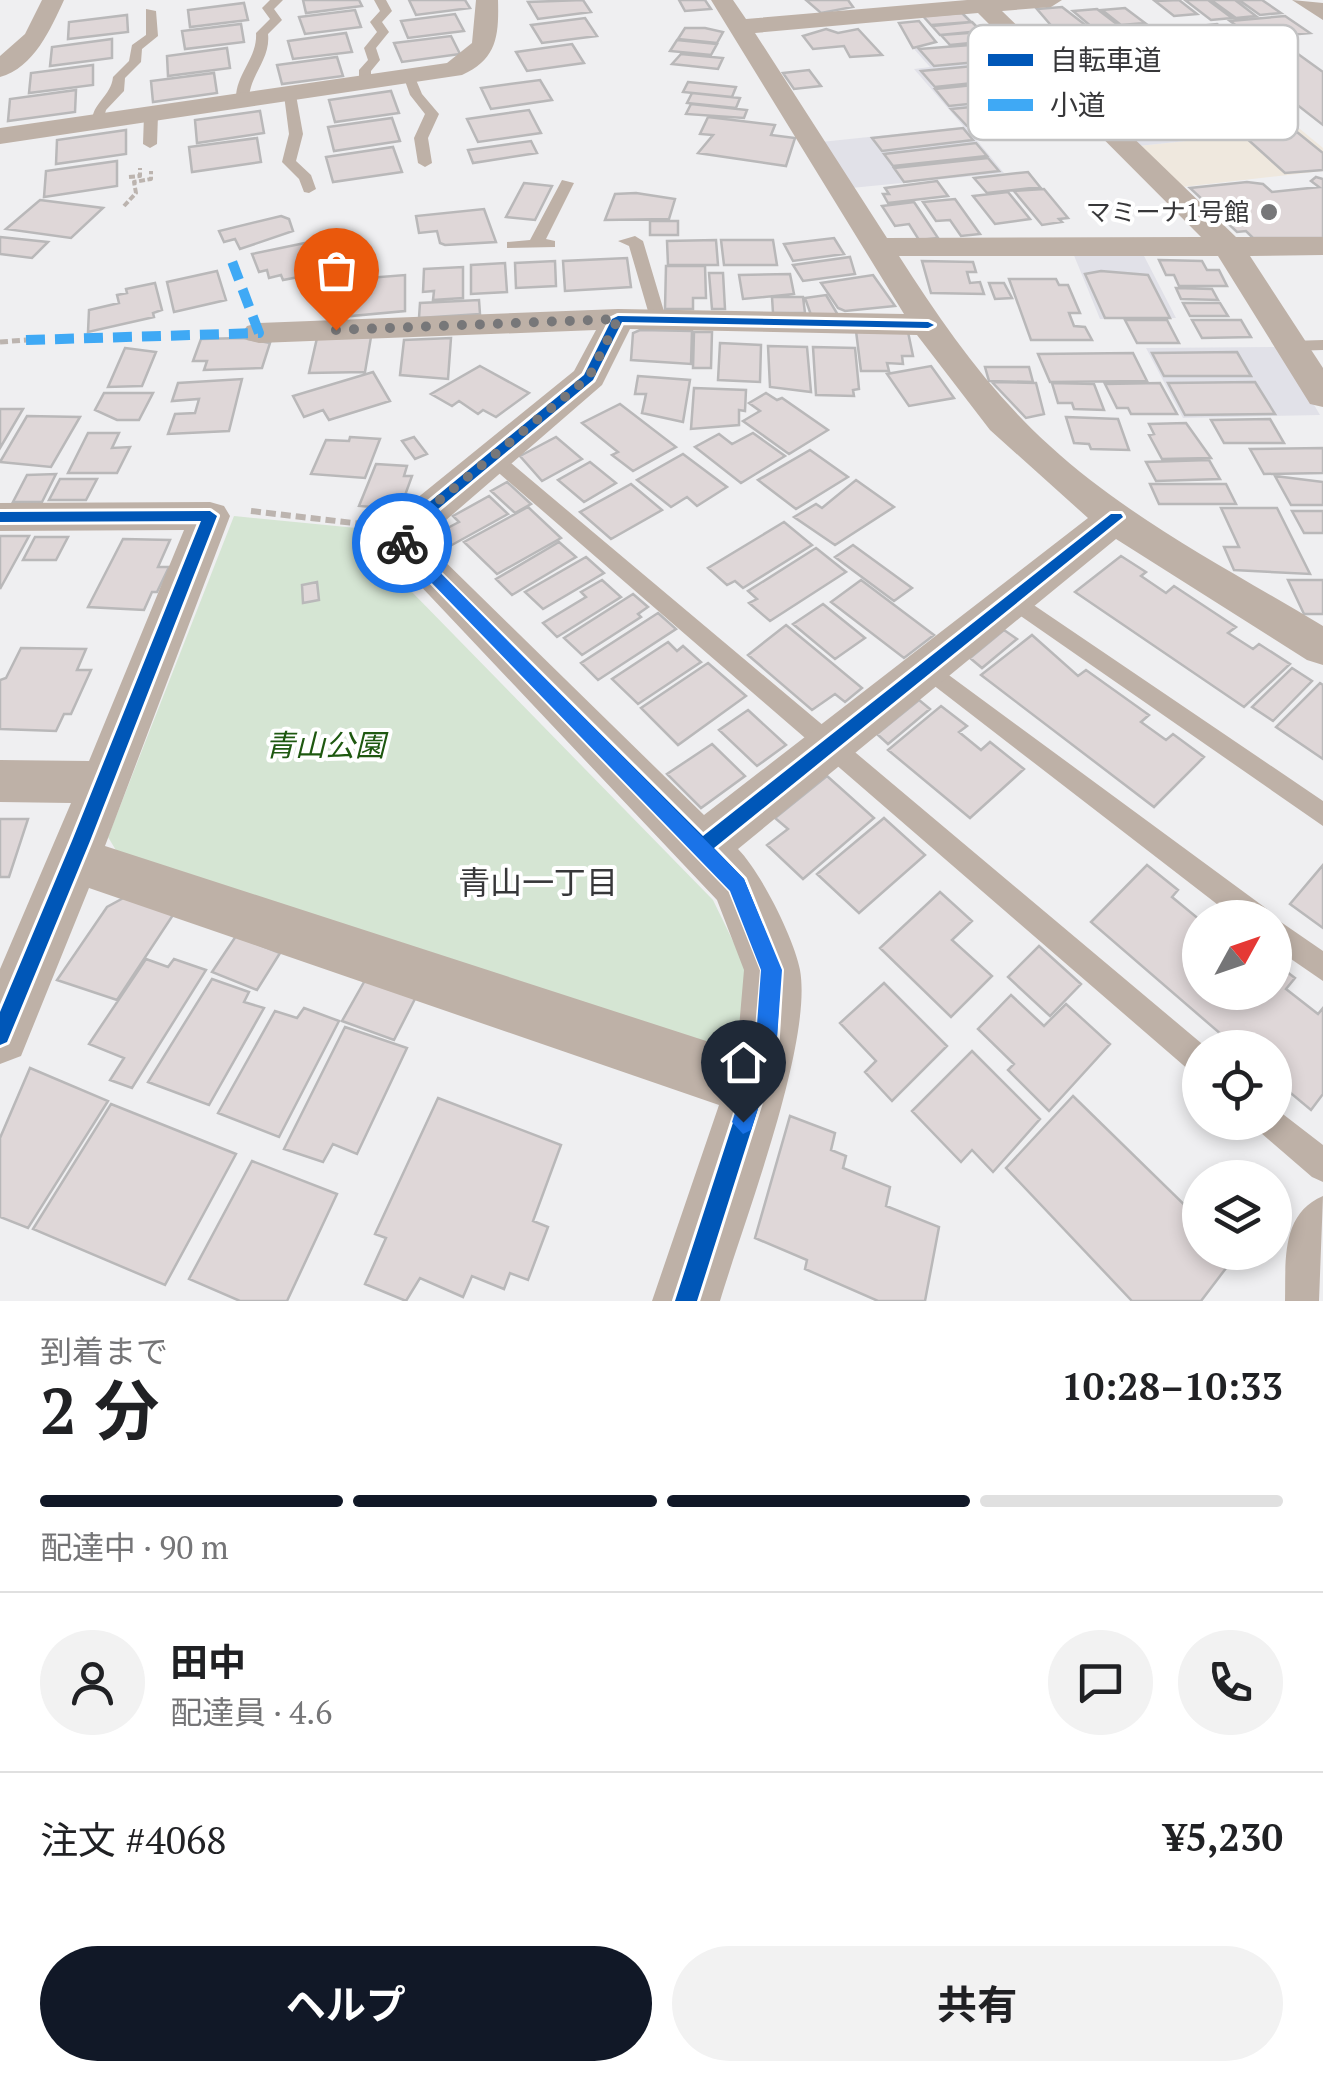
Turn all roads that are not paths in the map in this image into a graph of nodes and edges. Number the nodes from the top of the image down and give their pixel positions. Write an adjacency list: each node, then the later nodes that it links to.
1 (53, 0): 12 (street)
2 (277, 0): 16 (lane)
3 (380, 0): 14 (lane)
4 (487, 0): 13 (street)
5 (1051, 0): 7 (street)
6 (1303, 0): 9 (street)
7 (981, 3): 10 (street); 11 (street)
8 (150, 11): 18 (lane)
9 (1323, 13)
10 (731, 14): 29 (street)
11 (1003, 25)
12 (0, 69)
13 (410, 78): 14 (street); 22 (lane)
14 (366, 84): 15 (street)
15 (290, 95): 16 (street); 24 (lane)
16 (242, 102): 17 (street)
17 (151, 114): 18 (street); 21 (lane)
18 (97, 122): 19 (street)
19 (0, 136)
20 (1120, 140): 27 (street)
21 (150, 144)
22 (425, 163)
23 (567, 183): 26 (lane)
24 (309, 189)
25 (626, 241): 30 (lane)
26 (512, 244)
27 (1228, 246): 28 (street); 29 (street); 35 (street)
28 (1323, 246)
29 (878, 247): 32 (street)
30 (658, 318): 31 (street); 32 (street)
31 (618, 319): 33 (street); 37 (street)
32 (928, 325): 39 (street)
33 (259, 333)
34 (1323, 345): 35 (lane)
35 (1291, 346): 36 (street)
36 (1323, 396)
37 (492, 457): 43 (lane); 47 (street)
38 (0, 517): 45 (street)
39 (1116, 517): 40 (street); 41 (street)
40 (1013, 599): 42 (street); 46 (lane)
41 (1323, 648)
42 (927, 668): 43 (street); 49 (lane)
43 (830, 746): 47 (street); 53 (lane)
44 (0, 781): 45 (street)
45 (102, 782): 48 (street)
46 (1323, 815)
47 (702, 847): 54 (street)
48 (76, 860): 52 (street); 54 (street)
49 (1233, 900)
50 (1292, 945): 51 (lane)
51 (1323, 968)
52 (0, 1035)
53 (1182, 1046)
54 (755, 1087): 58 (street)
55 (1292, 1139): 56 (lane)
56 (1323, 1166)
57 (1323, 1212): 59 (lane)
58 (686, 1301)
59 (1302, 1301)

